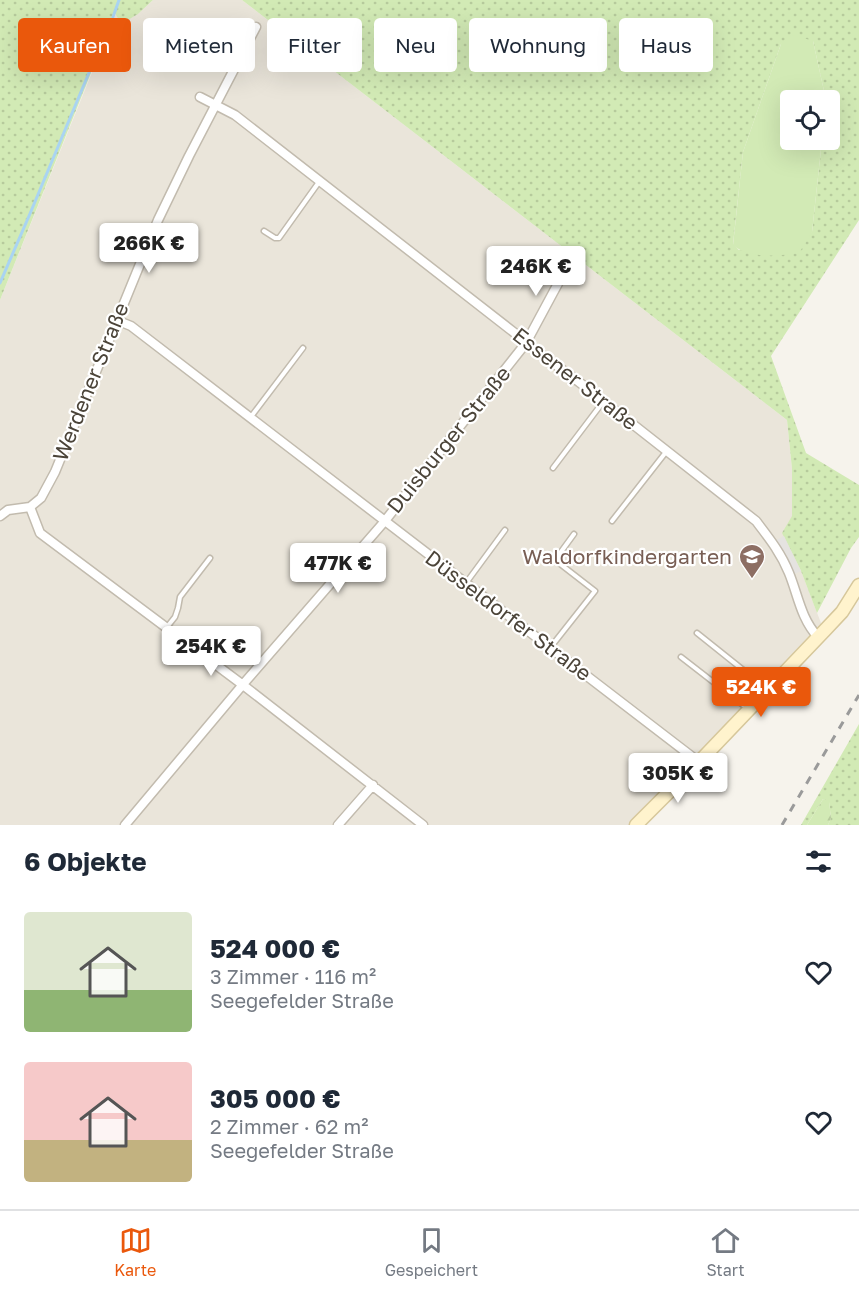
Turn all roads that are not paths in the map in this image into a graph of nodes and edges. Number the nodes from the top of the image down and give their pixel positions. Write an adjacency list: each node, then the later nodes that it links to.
1 (256, 27): 3 (street, Werdener Straße)
2 (200, 97): 3 (street, Essener Straße)
3 (216, 105): 4 (street, Essener Straße); 7 (street, Werdener Straße)
4 (320, 182): 5 (lane); 8 (street, Essener Straße)
5 (264, 231)
6 (569, 263): 8 (street, Duisburger Straße)
7 (116, 320): 11 (street, Düsseldorfer Straße); 14 (street, Werdener Straße)
8 (526, 343): 10 (street, Essener Straße); 17 (street, Duisburger Straße)
9 (303, 348): 11 (lane)
10 (604, 401): 12 (street, Essener Straße); 13 (lane)
11 (249, 418): 17 (street, Düsseldorfer Straße)
12 (667, 451): 16 (lane); 25 (street, Essener Straße)
13 (553, 468)
14 (30, 507): 15 (street); 23 (street)
15 (0, 516)
16 (612, 521)
17 (384, 522): 21 (street, Düsseldorfer Straße); 28 (street, Duisburger Straße)
18 (505, 530): 21 (lane)
19 (574, 534): 26 (lane)
20 (210, 558): 23 (lane)
21 (466, 583): 26 (street, Düsseldorfer Straße)
22 (859, 585): 25 (street)
23 (166, 628): 28 (street)
24 (697, 633): 29 (lane)
25 (818, 637): 29 (street)
26 (550, 648): 31 (street, Düsseldorfer Straße)
27 (681, 657): 30 (lane)
28 (243, 685): 32 (street); 34 (street, Duisburger Straße)
29 (768, 689): 30 (street)
30 (748, 710): 31 (street)
31 (699, 762): 33 (street)
32 (373, 785): 35 (street); 36 (street)
33 (639, 824)
34 (125, 825)
35 (338, 825)
36 (423, 825)

